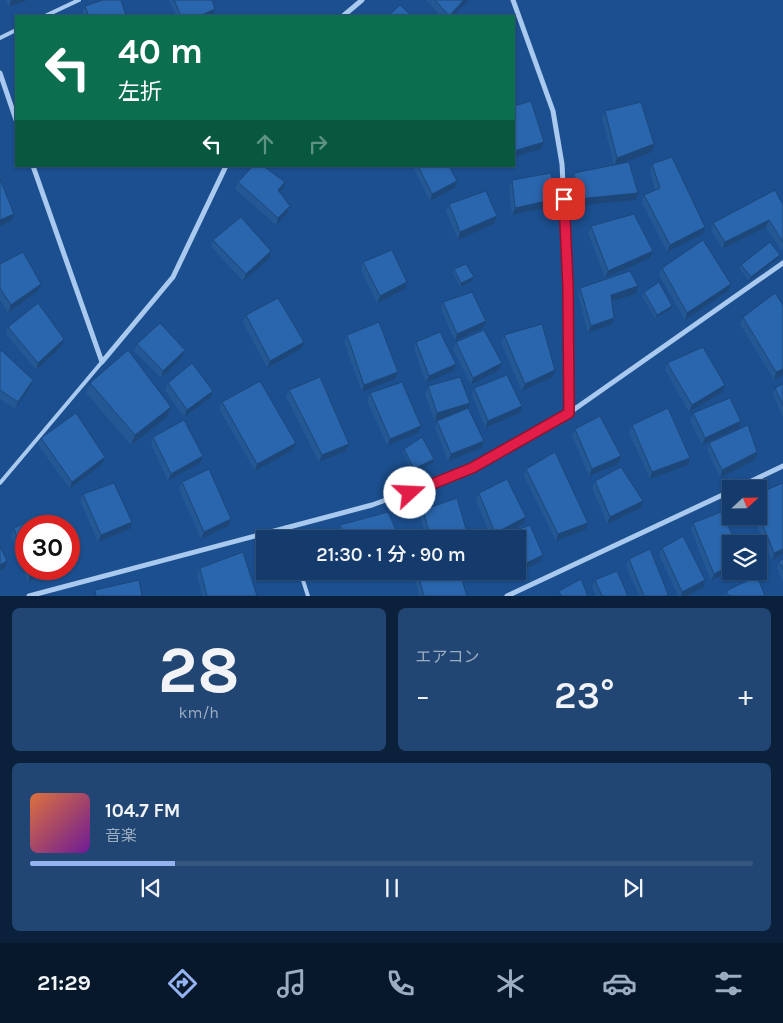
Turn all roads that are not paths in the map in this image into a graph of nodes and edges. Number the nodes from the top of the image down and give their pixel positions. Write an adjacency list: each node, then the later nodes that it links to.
1 (79, 0): 4 (lane)
2 (362, 0): 5 (street)
3 (513, 0): 14 (street)
4 (47, 15)
5 (344, 15)
6 (15, 30): 7 (lane)
7 (0, 38)
8 (0, 73): 9 (street)
9 (15, 117)
10 (33, 167): 13 (street)
11 (226, 167): 13 (street)
12 (783, 263): 14 (street)
13 (102, 362): 17 (lane)
14 (569, 413): 19 (street)
15 (783, 466): 16 (street)
16 (754, 480)
17 (0, 483)
18 (722, 494): 24 (street)
19 (287, 527): 20 (lane); 22 (street)
20 (288, 530)
21 (303, 580): 23 (lane)
22 (29, 596)
23 (308, 596)
24 (507, 596)

